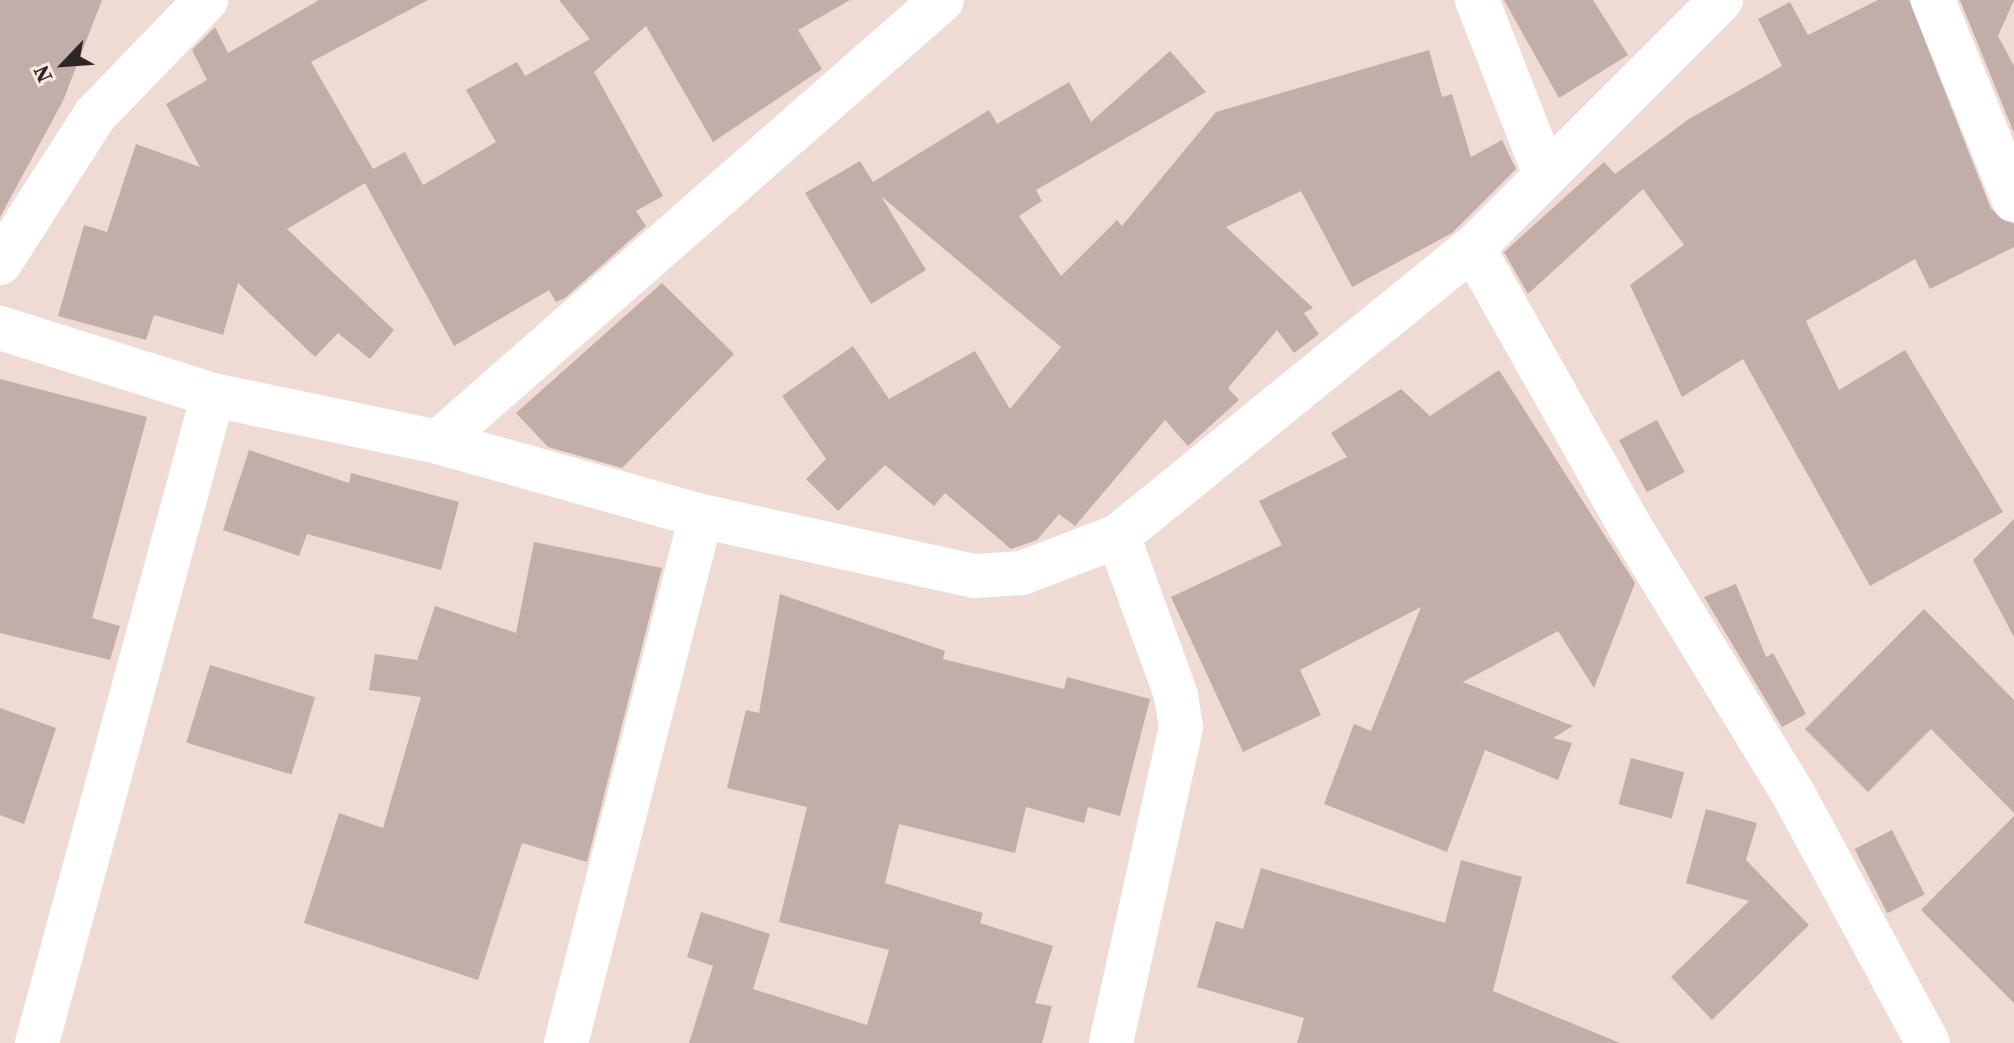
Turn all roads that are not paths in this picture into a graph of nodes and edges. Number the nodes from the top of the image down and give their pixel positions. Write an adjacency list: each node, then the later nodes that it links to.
1 (206, 0): 9 (street)
2 (942, 0): 12 (street)
3 (1477, 0): 6 (street)
4 (1721, 0): 6 (street)
5 (1933, 0): 7 (street)
6 (1544, 172): 8 (street)
7 (2014, 200)
8 (1473, 248): 14 (street); 18 (street)
9 (0, 263)
10 (0, 328): 11 (street)
11 (213, 395): 12 (street); 15 (street)
12 (438, 442): 13 (street)
13 (701, 516): 14 (street); 16 (street)
14 (1118, 536): 17 (street)
15 (37, 1043)
16 (566, 1043)
17 (1111, 1043)
18 (1928, 1043)

